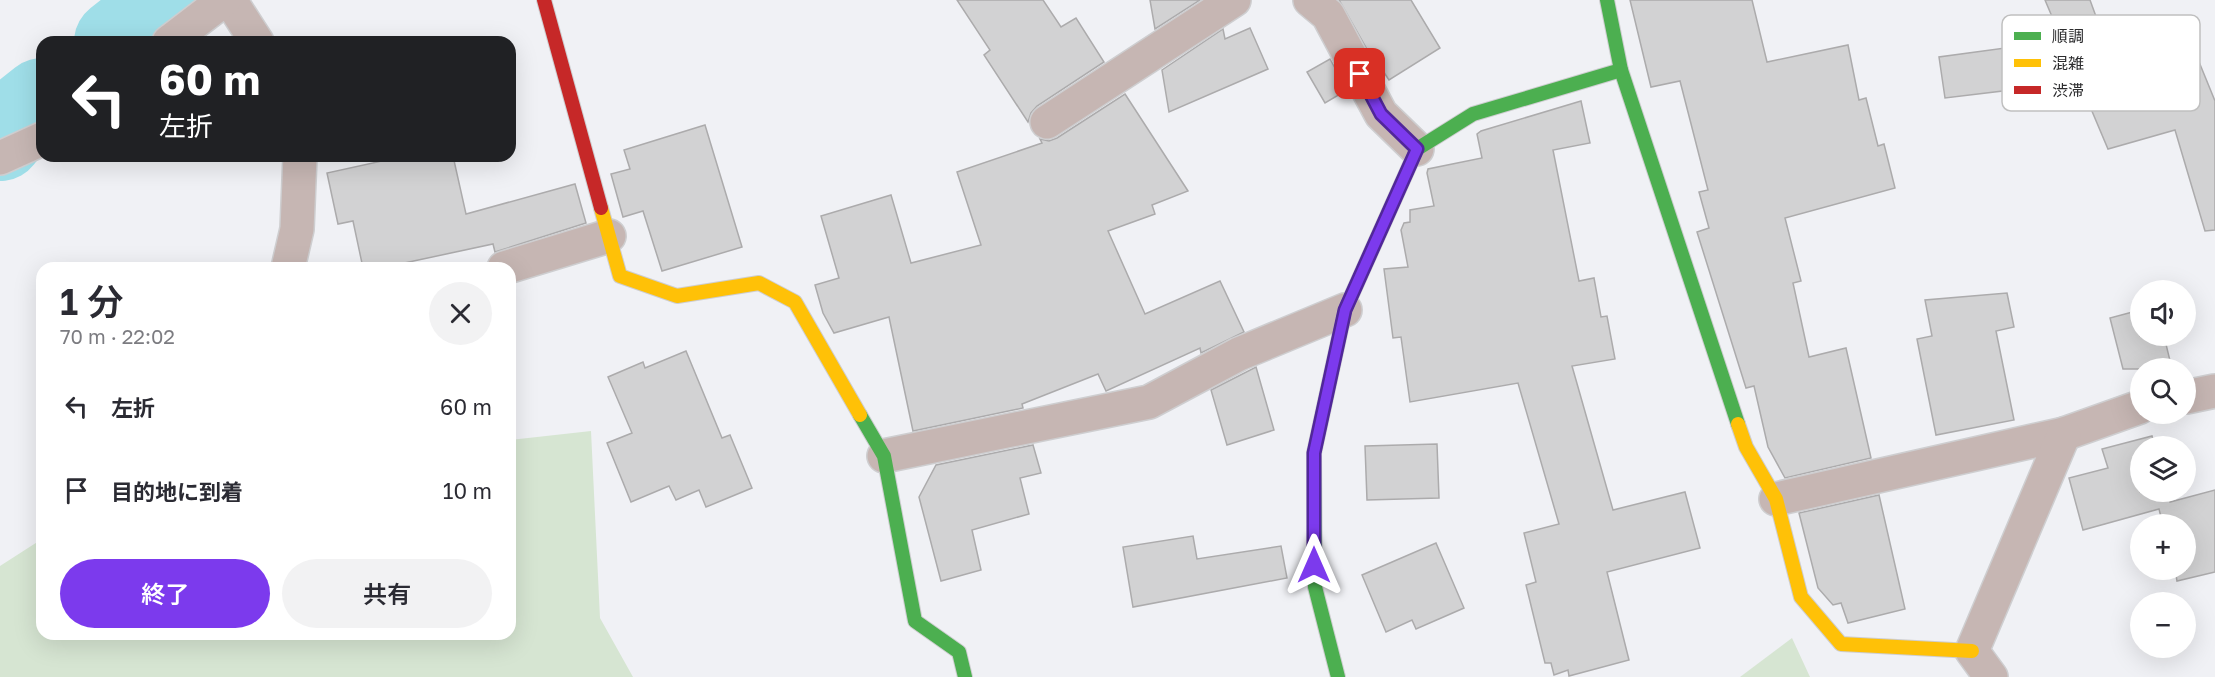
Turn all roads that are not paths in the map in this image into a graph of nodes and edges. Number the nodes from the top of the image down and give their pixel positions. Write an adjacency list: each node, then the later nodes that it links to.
1 (224, 0): 7 (street)
2 (230, 0): 8 (street)
3 (544, 0): 15 (street)
4 (1234, 0): 10 (street)
5 (1310, 0): 12 (street)
6 (1607, 0): 9 (street)
7 (177, 36)
8 (253, 36)
9 (1621, 70): 12 (street); 24 (street)
10 (1047, 122)
11 (36, 142): 13 (street)
12 (1417, 149): 18 (street)
13 (0, 159)
14 (300, 162): 16 (street)
15 (609, 236): 17 (street); 23 (street)
16 (289, 262)
17 (516, 264)
18 (1345, 310): 23 (street); 27 (street)
19 (2215, 391): 20 (street)
20 (2196, 395)
21 (2130, 411): 22 (street)
22 (2064, 434): 24 (street); 25 (street)
23 (884, 456): 26 (street)
24 (1776, 499): 25 (street)
25 (1981, 664)
26 (965, 677)
27 (1338, 677)

